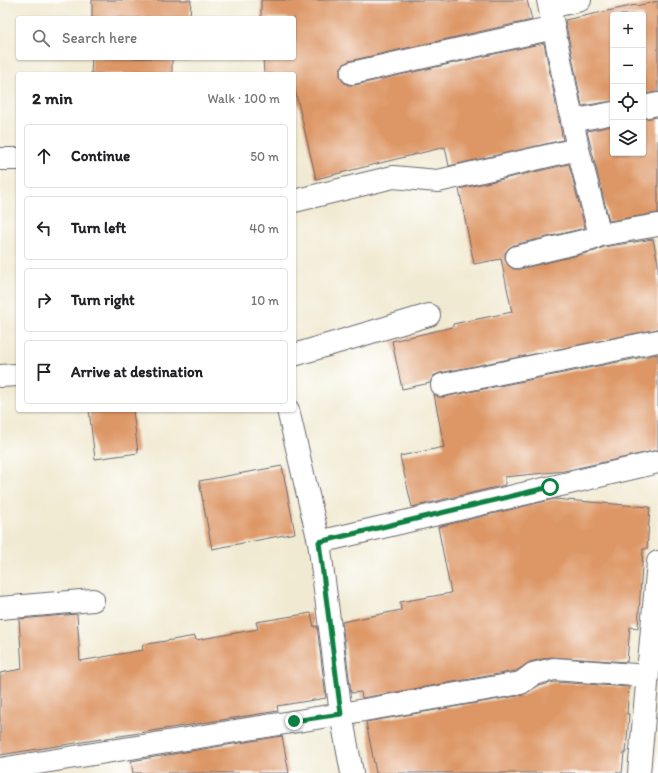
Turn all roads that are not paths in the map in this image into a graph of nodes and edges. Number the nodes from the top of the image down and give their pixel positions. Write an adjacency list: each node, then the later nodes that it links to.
1 (580, 0): 2 (street)
2 (549, 3): 3 (street)
3 (554, 28): 4 (street); 8 (street)
4 (352, 73)
5 (658, 104): 6 (street)
6 (646, 106)
7 (610, 114): 8 (street)
8 (572, 121): 9 (street)
9 (578, 149): 12 (street); 14 (street)
10 (0, 159): 11 (street)
11 (16, 159)
12 (296, 201)
13 (658, 225): 14 (street)
14 (600, 235): 15 (street)
15 (517, 257)
16 (429, 315): 18 (street)
17 (658, 341): 21 (street)
18 (296, 354)
19 (0, 376): 20 (street)
20 (16, 376)
21 (442, 385)
22 (288, 412): 24 (street)
23 (658, 462): 24 (street)
24 (319, 542): 29 (street)
25 (658, 562): 28 (street)
26 (93, 600): 27 (street)
27 (0, 608)
28 (648, 676): 29 (street); 32 (street)
29 (341, 714): 30 (street); 31 (street)
30 (0, 768)
31 (352, 773)
32 (639, 773)

